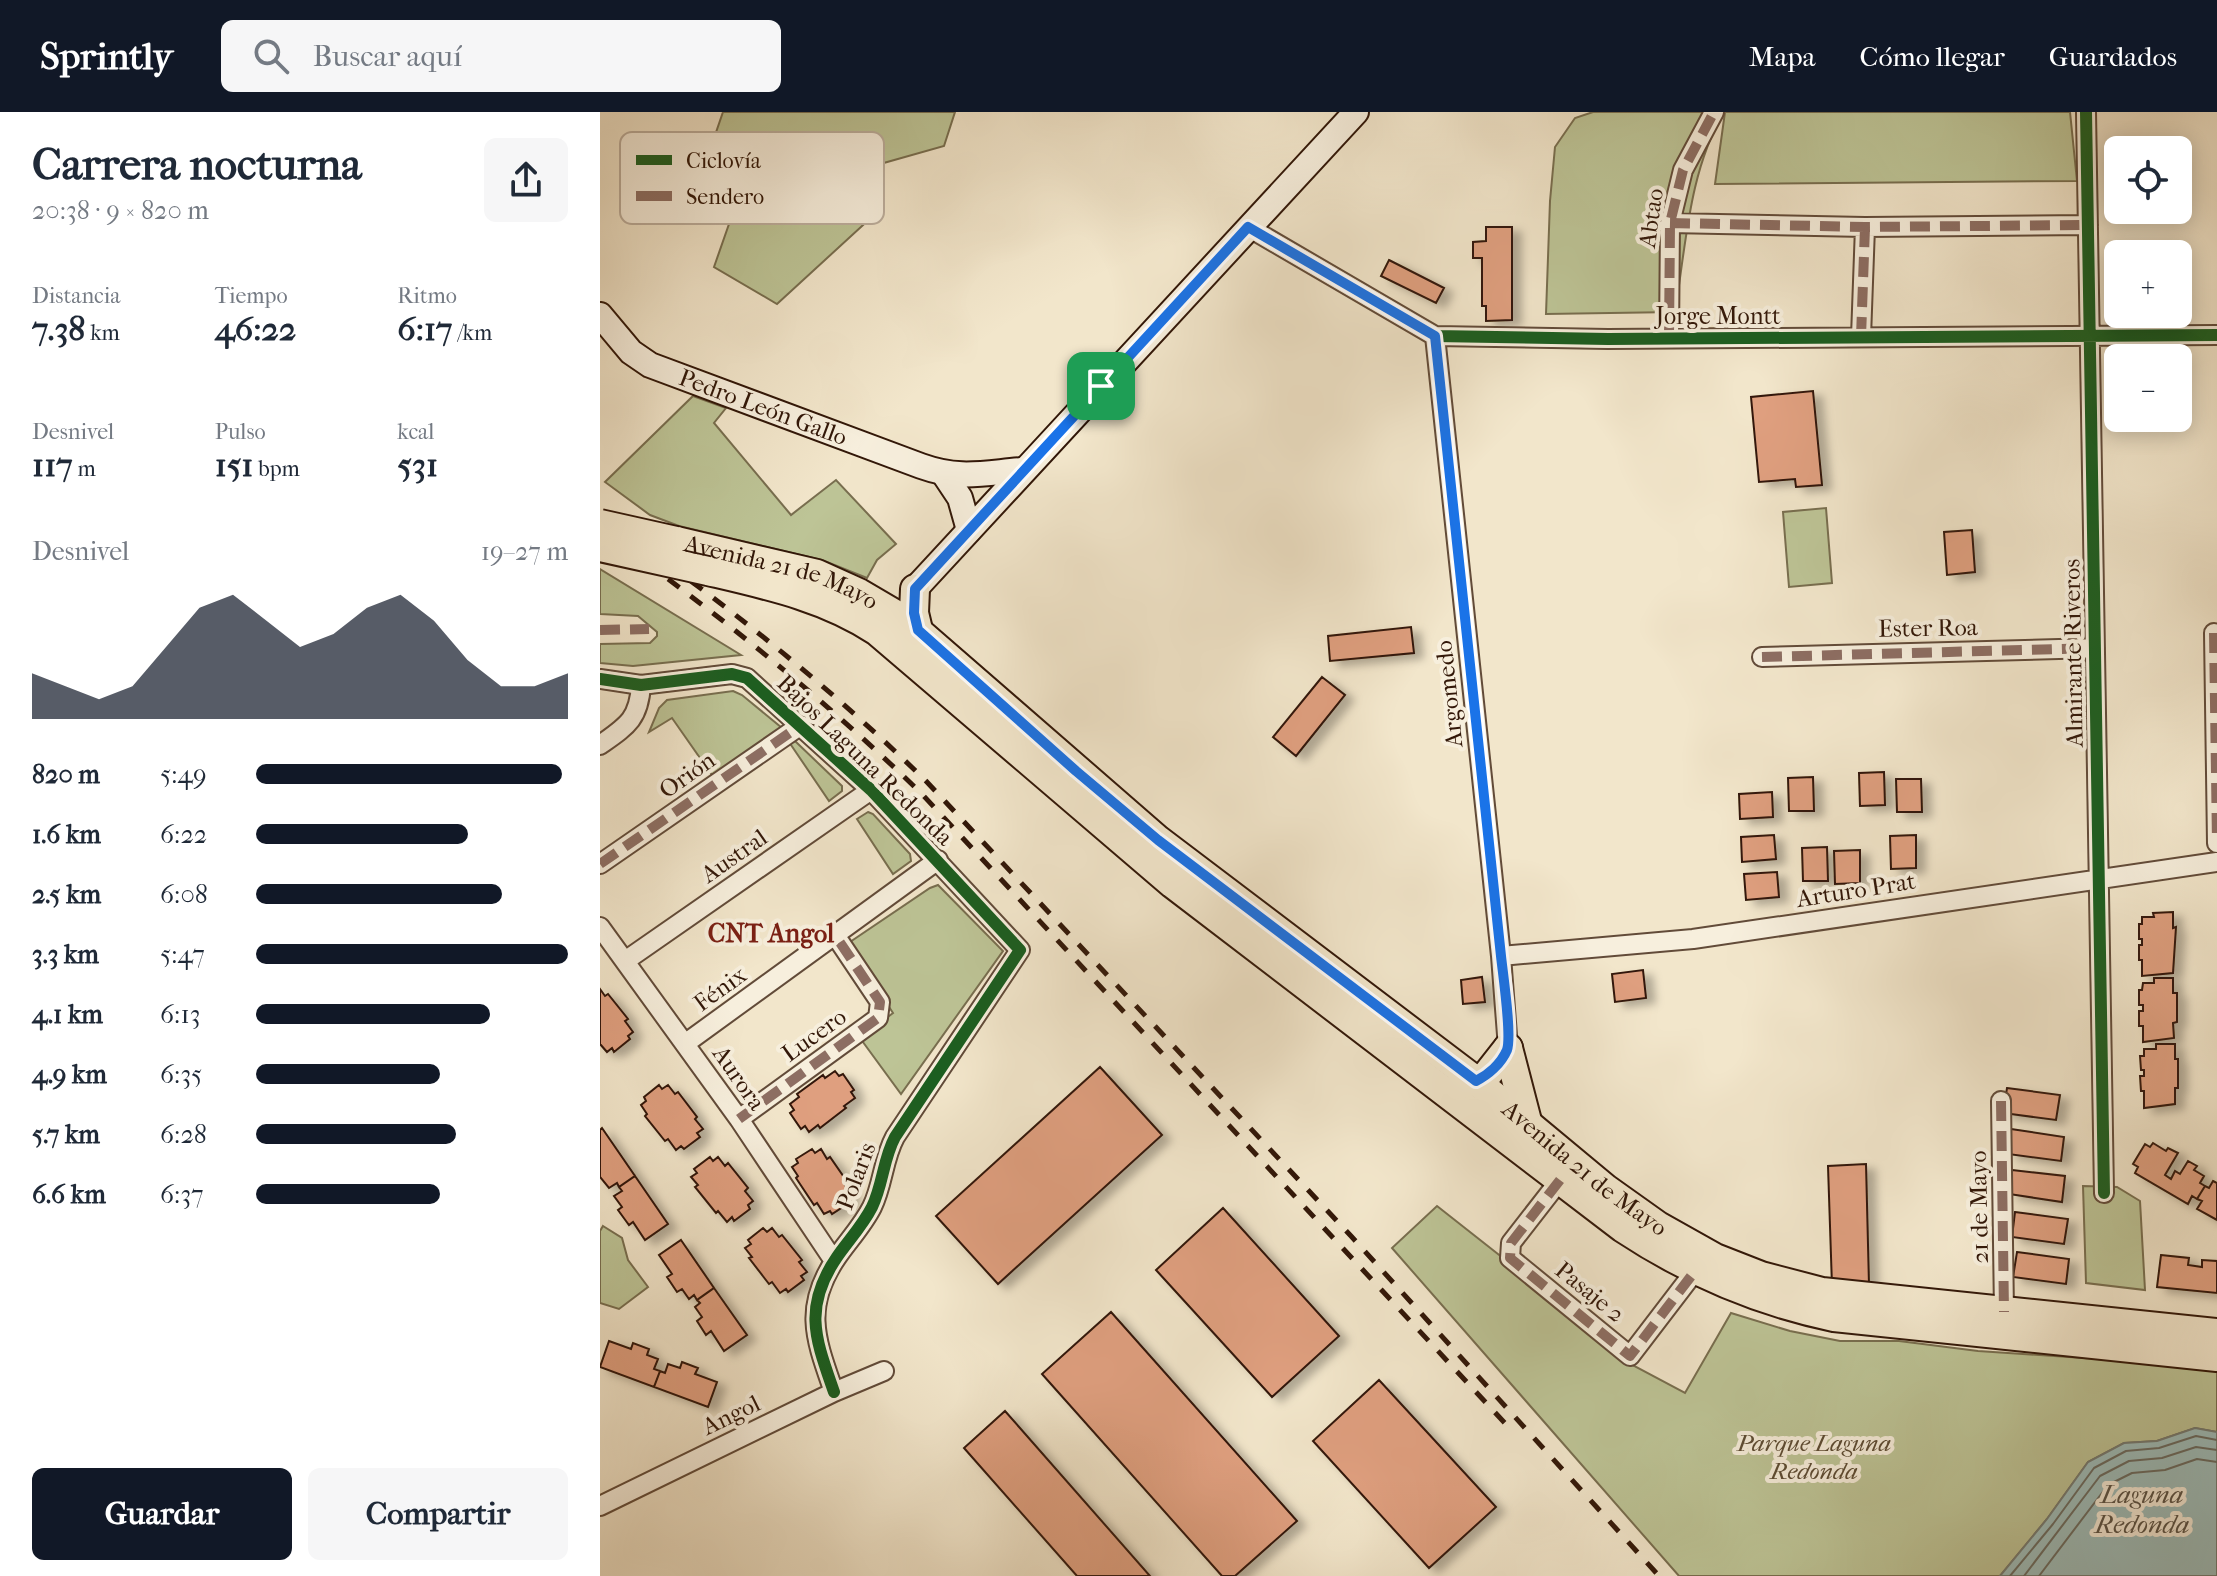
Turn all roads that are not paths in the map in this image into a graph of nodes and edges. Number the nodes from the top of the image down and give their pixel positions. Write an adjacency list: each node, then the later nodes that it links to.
1 (1356, 112): 6 (street)
2 (1714, 112): 4 (street, Abtao)
3 (2086, 112): 5 (street, Almirante Riveros)
4 (1670, 223): 7 (street); 13 (street, Abtao)
5 (2088, 225): 7 (street); 9 (street, Almirante Riveros)
6 (1248, 227): 11 (street, Jorge Montt); 14 (street)
7 (1865, 227): 12 (street)
8 (600, 315): 15 (street, Pedro León Gallo)
9 (2090, 335): 10 (street, Jorge Montt); 12 (street, Jorge Montt); 23 (street, Almirante Riveros)
10 (2217, 335)
11 (1435, 336): 13 (street, Jorge Montt); 38 (street, Argomedo)
12 (1861, 337): 13 (street, Jorge Montt)
13 (1669, 338)
14 (1023, 470): 15 (street, Pedro León Gallo); 17 (street)
15 (944, 474): 17 (street)
16 (600, 524): 20 (main road, Avenida 21 de Mayo, bridge)
17 (969, 530): 19 (street)
18 (600, 547): 43 (main road, Avenida 21 de Mayo, bridge)
19 (915, 589): 20 (main road); 21 (main road)
20 (878, 603): 21 (main road, Avenida 21 de Mayo)
21 (918, 630): 42 (main road, Avenida 21 de Mayo)
22 (2214, 633): 30 (street)
23 (2095, 648): 24 (street, Ester Roa); 34 (street, Almirante Riveros)
24 (1762, 657)
25 (600, 679): 26 (street, Bajos Laguna Redonda)
26 (641, 685): 27 (street, Bajos Laguna Redonda); 28 (street)
27 (801, 725): 29 (street, Bajos Laguna Redonda); 33 (street, Orión)
28 (600, 745)
29 (871, 790): 31 (street, Bajos Laguna Redonda); 39 (street, Austral)
30 (2217, 843)
31 (938, 860): 36 (street, Fénix); 37 (street, Bajos Laguna Redonda)
32 (2217, 862): 34 (street, Arturo Prat)
33 (600, 864)
34 (2099, 877): 38 (street, Arturo Prat); 48 (street, Almirante Riveros)
35 (600, 927): 39 (street, Aurora)
36 (835, 935): 40 (street, Fénix); 45 (street, Lucero)
37 (1020, 950): 49 (street, Polaris)
38 (1501, 956): 41 (street, Argomedo)
39 (625, 961): 40 (street, Aurora)
40 (686, 1043): 45 (street, Aurora)
41 (1508, 1048): 42 (main road); 46 (main road)
42 (1476, 1081): 43 (main road); 46 (main road, Avenida 21 de Mayo)
43 (1436, 1083): 47 (main road, Avenida 21 de Mayo)
44 (2001, 1101): 51 (street, 21 de Mayo)
45 (739, 1119): 49 (street, Aurora)
46 (1529, 1126): 51 (main road, Avenida 21 de Mayo)
47 (1560, 1180): 50 (main road, Avenida 21 de Mayo); 50 (street, Pasaje 2)
48 (2104, 1193)
49 (834, 1261): 55 (street, Polaris)
50 (1695, 1271): 53 (main road, Avenida 21 de Mayo)
51 (2004, 1312): 52 (main road, Avenida 21 de Mayo)
52 (2217, 1333)
53 (2217, 1357)
54 (884, 1371): 55 (street, Angol)
55 (834, 1392): 56 (street, Angol)
56 (600, 1506)

